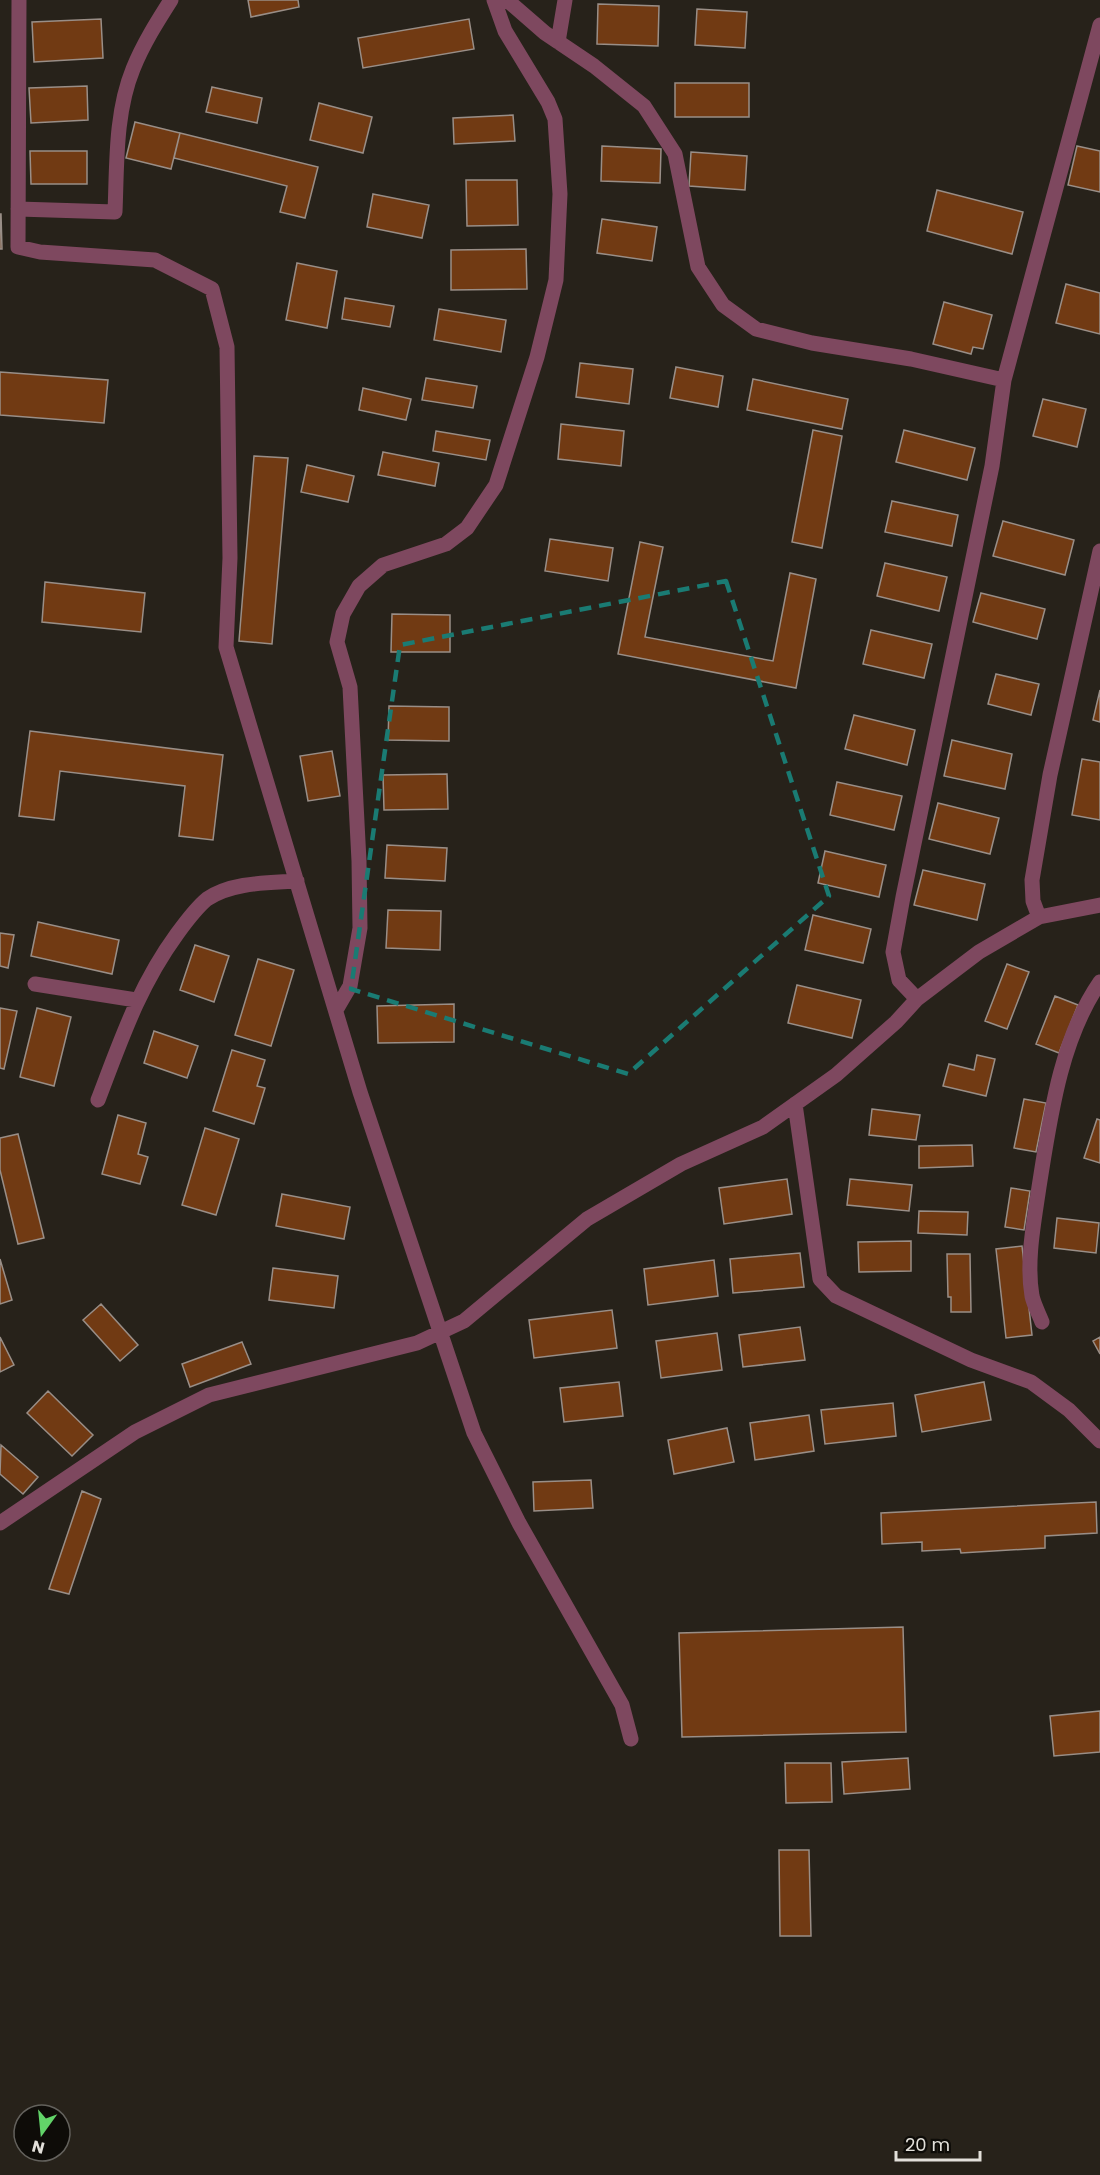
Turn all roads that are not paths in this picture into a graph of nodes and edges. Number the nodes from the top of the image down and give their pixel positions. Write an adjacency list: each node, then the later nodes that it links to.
1 (19, 0): 8 (street)
2 (171, 0): 8 (street)
3 (494, 0): 18 (street)
4 (507, 0): 7 (street)
5 (565, 0): 7 (street)
6 (1100, 25): 9 (street)
7 (558, 42): 9 (street)
8 (18, 208): 11 (street)
9 (1004, 380): 16 (street)
10 (1100, 551): 13 (street)
11 (297, 881): 17 (street); 18 (street)
12 (1100, 905): 13 (street)
13 (1039, 917): 16 (street)
14 (1100, 982): 21 (street)
15 (35, 984): 17 (street)
16 (917, 999): 20 (street)
17 (136, 1000): 19 (street)
18 (336, 1010): 22 (street)
19 (98, 1100)
20 (795, 1104): 22 (street); 23 (street)
21 (1042, 1322)
22 (439, 1334): 24 (street); 25 (street)
23 (1100, 1442)
24 (0, 1523)
25 (632, 1739)

